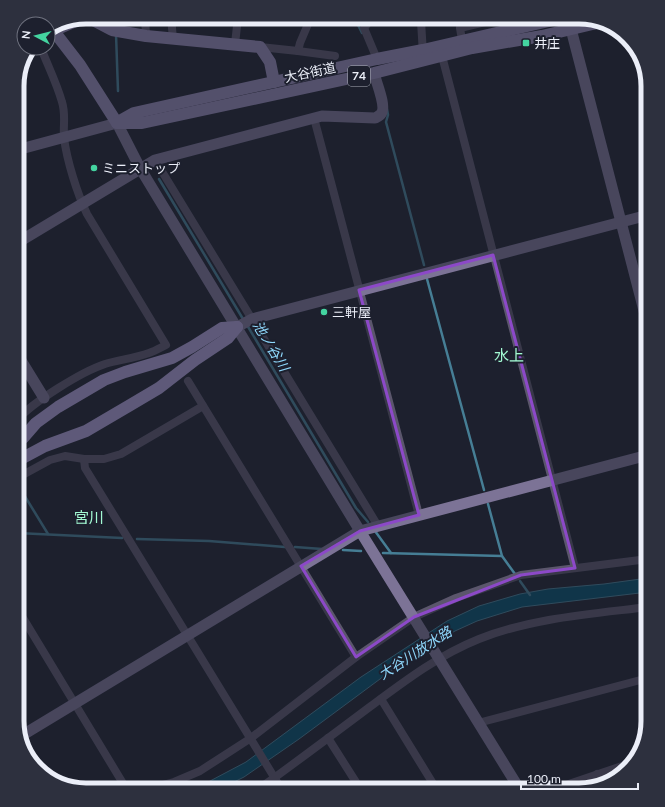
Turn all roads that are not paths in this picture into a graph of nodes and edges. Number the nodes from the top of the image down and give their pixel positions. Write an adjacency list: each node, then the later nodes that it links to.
1 (101, 24): 13 (main road)
2 (114, 24): 13 (street)
3 (145, 24): 14 (street)
4 (172, 24): 16 (street)
5 (237, 24): 18 (street)
6 (308, 24): 20 (street)
7 (367, 24): 25 (street)
8 (421, 24): 23 (street)
9 (477, 24): 17 (street)
10 (534, 24): 17 (main road, 大谷街道 / 74)
11 (588, 25): 12 (main road, 大谷街道 / 74)
12 (570, 29): 24 (main road, 大谷街道 / 74); 36 (street)
13 (116, 31): 14 (main road)
14 (146, 36): 16 (main road)
15 (56, 37): 29 (main road)
16 (173, 38): 18 (main road)
17 (462, 40): 23 (main road, 大谷街道 / 74)
18 (235, 44): 19 (main road)
19 (260, 47): 20 (street); 27 (main road, 大谷街道)
20 (298, 52): 22 (street)
21 (44, 56): 30 (street)
22 (335, 56)
23 (423, 56): 24 (main road, 大谷街道 / 74); 25 (main road, 大谷街道 / 74); 26 (main road, 大谷街道 / 74)
24 (442, 56): 38 (street)
25 (377, 59): 27 (main road, 大谷街道 / 74)
26 (374, 73): 28 (street); 29 (main road, 大谷街道 / 74)
27 (274, 82): 29 (main road, 大谷街道 / 74)
28 (314, 118): 32 (street); 39 (street)
29 (117, 123): 30 (street); 33 (street)
30 (64, 138): 31 (street); 34 (street)
31 (24, 148)
32 (155, 160): 33 (street); 41 (street)
33 (140, 168): 34 (street); 41 (street)
34 (82, 204): 37 (street); 44 (street)
35 (641, 217): 36 (street)
36 (621, 222): 38 (street); 40 (street)
37 (24, 239)
38 (493, 255): 39 (street); 52 (street)
39 (359, 290): 41 (street); 53 (street)
40 (641, 299)
41 (244, 323): 47 (highway); 48 (highway); 54 (street); 55 (street)
42 (24, 365): 44 (street)
43 (188, 381): 45 (street)
44 (44, 398): 46 (street)
45 (203, 406): 50 (street); 57 (street)
46 (24, 413)
47 (24, 437)
48 (24, 456)
49 (641, 457): 52 (street)
50 (84, 459): 51 (street); 62 (street)
51 (24, 474)
52 (551, 480): 53 (street); 58 (street)
53 (419, 515): 54 (street)
54 (378, 526): 55 (street)
55 (360, 531): 57 (street); 60 (street)
56 (641, 560): 58 (street)
57 (301, 566): 62 (street); 63 (street)
58 (575, 568): 60 (street)
59 (641, 608): 64 (street)
60 (414, 617): 63 (street); 64 (street)
61 (24, 620): 67 (street)
62 (187, 635): 67 (street); 70 (street)
63 (356, 657): 70 (street)
64 (437, 657): 66 (street); 68 (street)
65 (641, 680): 68 (street)
66 (381, 699): 71 (street); 81 (street)
67 (74, 704): 69 (street); 76 (street)
68 (478, 723): 82 (street)
69 (26, 733)
70 (251, 738): 74 (street); 77 (street)
71 (328, 738): 74 (street); 80 (street)
72 (622, 766): 73 (street)
73 (597, 774): 75 (street); 83 (street)
74 (274, 778): 78 (street); 79 (street)
75 (600, 780)
76 (123, 783)
77 (170, 783)
78 (267, 783)
79 (277, 783)
80 (357, 783)
81 (433, 783)
82 (516, 783)
83 (571, 783)

